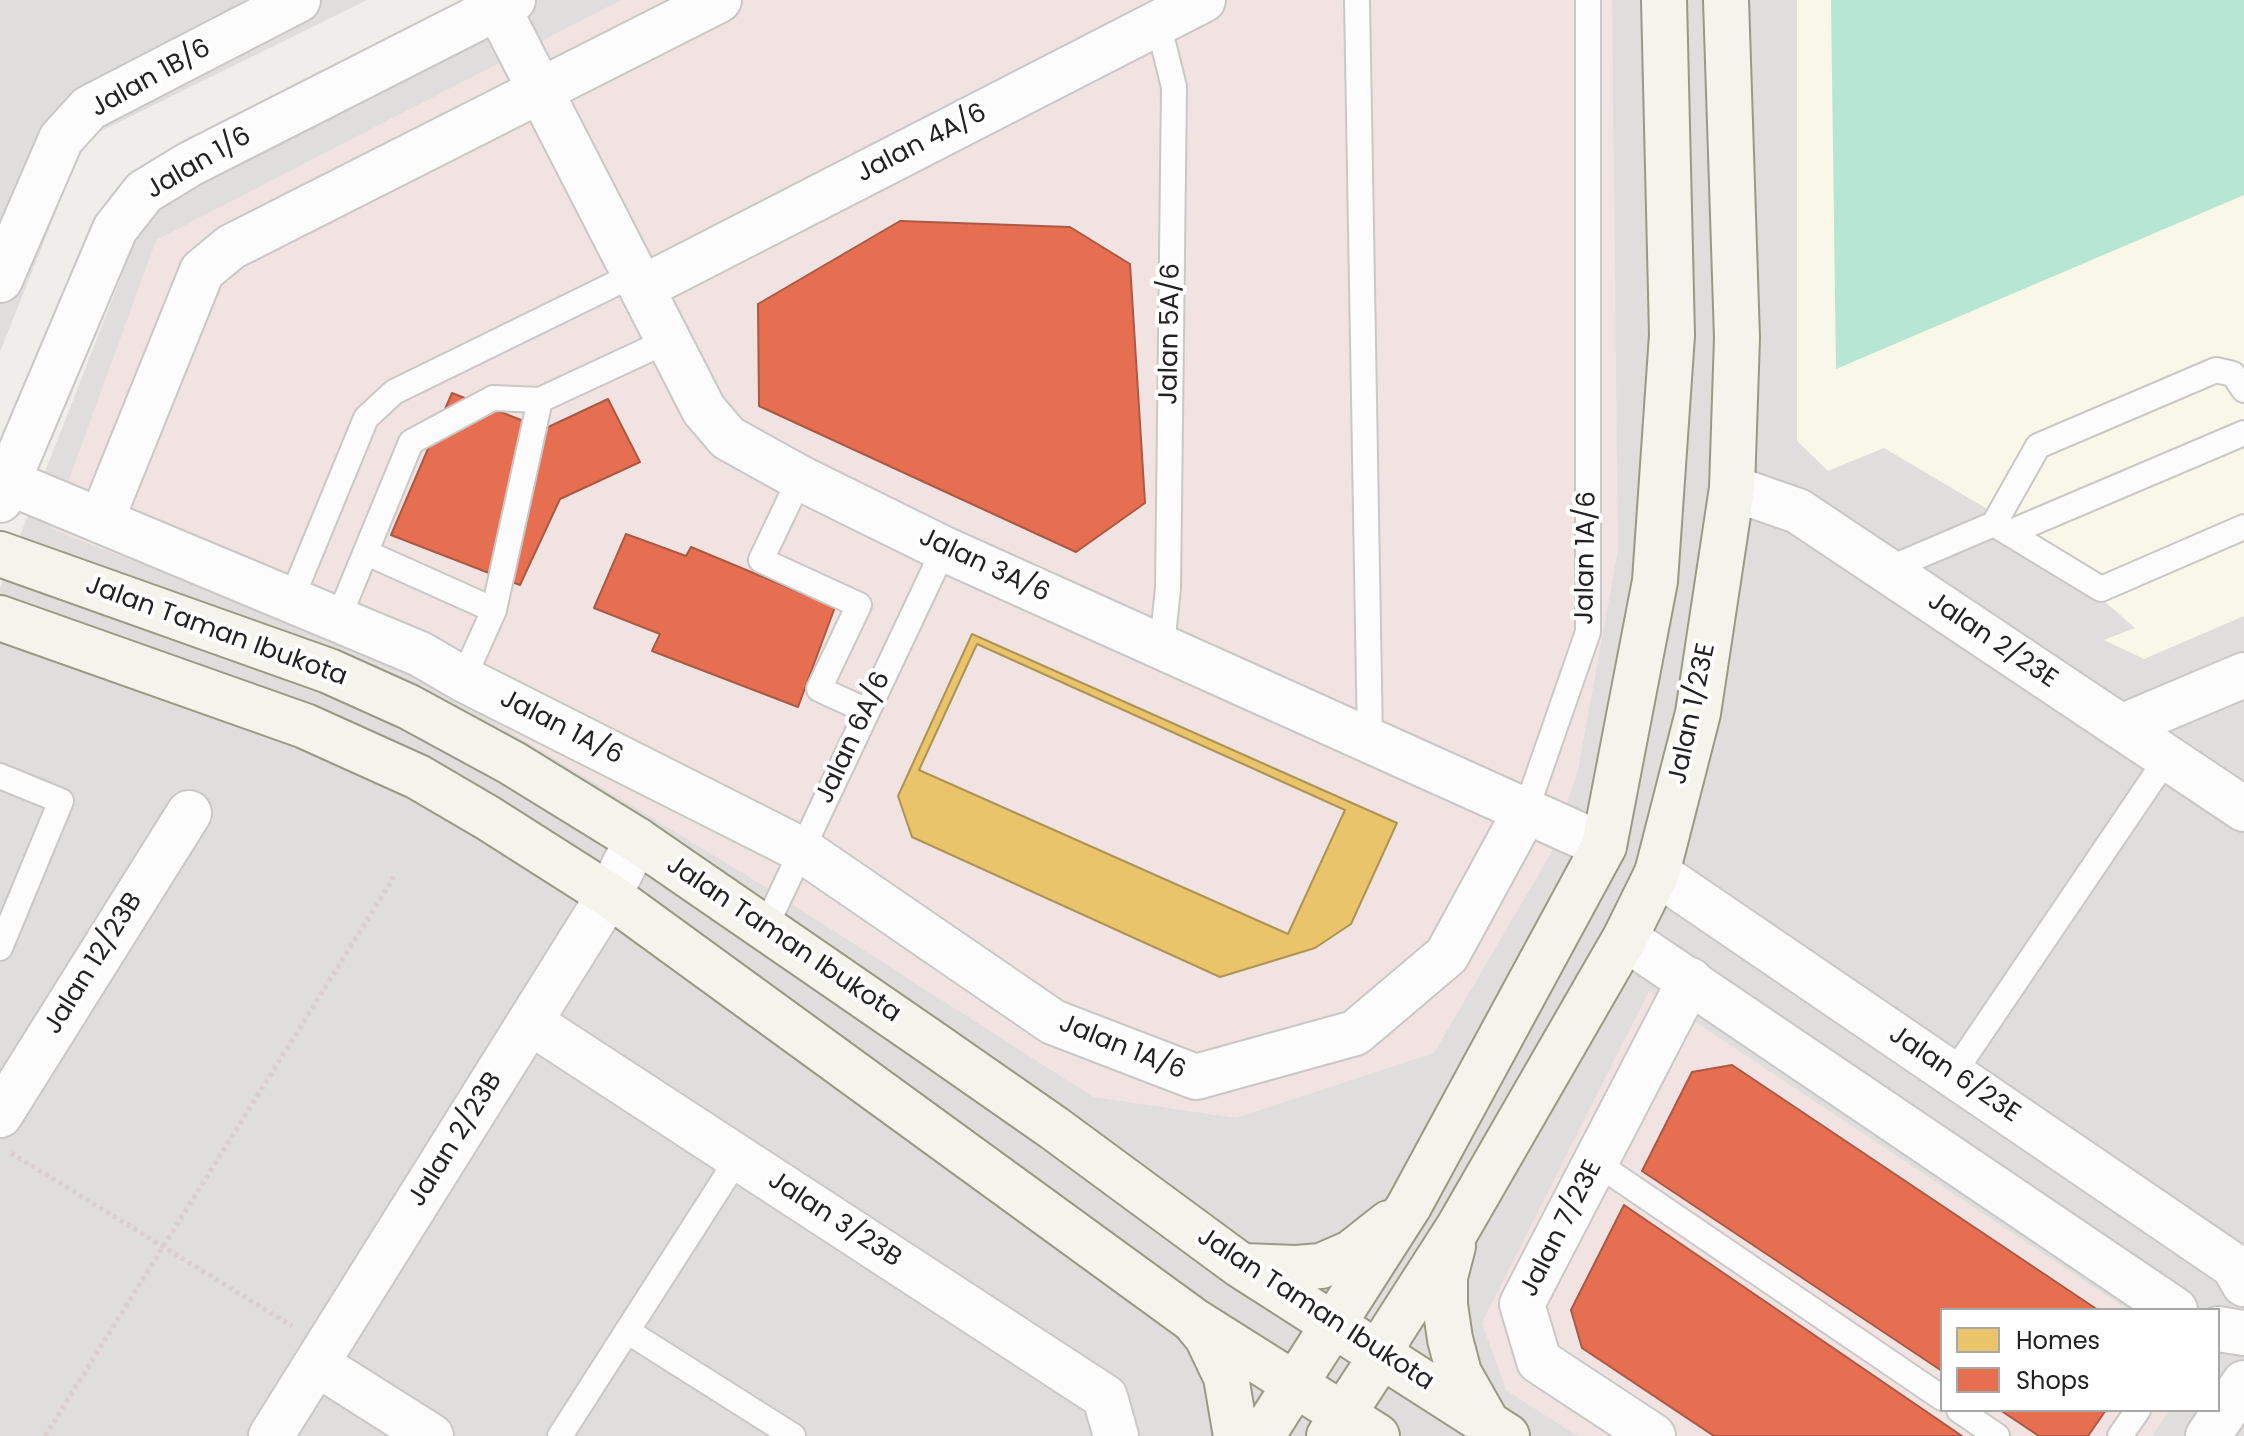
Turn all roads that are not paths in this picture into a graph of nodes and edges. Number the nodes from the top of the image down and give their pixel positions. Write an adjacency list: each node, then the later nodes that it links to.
1 (298, 0): 10 (street, Jalan 1B/6)
2 (719, 0): 9 (street)
3 (1357, 0): 35 (lane)
4 (1588, 0): 39 (lane, Jalan 1A/6)
5 (1664, 0): 42 (main road)
6 (1726, 0): 17 (main road, Jalan 1/23E)
7 (506, 4): 9 (street, Jalan 3A/6); 18 (street, Jalan 1/6)
8 (1184, 7): 11 (street, Jalan 4A/6); 30 (lane, Jalan 5A/6)
9 (541, 91): 11 (street, Jalan 3A/6); 19 (street)
10 (0, 280)
11 (638, 281): 12 (street, Jalan 3A/6); 26 (lane)
12 (669, 340): 14 (lane); 16 (street, Jalan 3A/6)
13 (2244, 390): 21 (lane)
14 (540, 400): 23 (lane); 27 (lane)
15 (2244, 433): 21 (lane)
16 (800, 478): 22 (street, Jalan 3A/6); 33 (lane)
17 (1732, 488): 25 (street, Jalan 2/23E); 44 (main road, Jalan 1/23E)
18 (4, 491): 19 (street, Jalan 1A/6)
19 (101, 521): 26 (street, Jalan 1A/6)
20 (2244, 527): 21 (lane)
21 (2003, 528): 25 (lane)
22 (944, 549): 30 (street, Jalan 3A/6); 33 (lane, Jalan 6A/6)
23 (367, 553): 27 (lane); 29 (lane)
24 (0, 554): 41 (main road, Jalan Taman Ibukota)
25 (1886, 570): 34 (street, Jalan 2/23E)
26 (291, 600): 29 (street, Jalan 1A/6)
27 (494, 610): 32 (lane)
28 (0, 618): 45 (main road)
29 (338, 619): 32 (street, Jalan 1A/6)
30 (1162, 646): 35 (street, Jalan 3A/6)
31 (2244, 675): 34 (street)
32 (463, 679): 43 (street, Jalan 1A/6)
33 (867, 711): 43 (lane, Jalan 6A/6)
34 (2121, 727): 36 (street, Jalan 2/23E)
35 (1370, 740): 39 (street, Jalan 3A/6)
36 (2167, 758): 38 (street, Jalan 2/23E); 51 (lane)
37 (0, 776): 48 (lane)
38 (2244, 809)
39 (1526, 810): 42 (street, Jalan 3A/6); 43 (street, Jalan 1A/6)
40 (189, 813): 52 (street, Jalan 12/23B)
41 (637, 840): 45 (street, Jalan 2/23B); 46 (main road, Jalan Taman Ibukota)
42 (1604, 846): 55 (main road)
43 (802, 850): 46 (lane, Jalan 6A/6)
44 (1657, 873): 47 (main road, Jalan 1/23E); 51 (street, Jalan 6/23E)
45 (609, 895): 50 (street, Jalan 2/23B); 60 (main road)
46 (765, 928): 57 (main road, Jalan Taman Ibukota)
47 (1625, 938): 49 (street); 56 (main road, Jalan 1/23E)
48 (0, 948)
49 (1690, 980): 54 (street, Jalan 7/23E); 59 (street)
50 (530, 1022): 53 (street, Jalan 3/23B); 66 (street, Jalan 2/23B)
51 (1953, 1074): 58 (street, Jalan 6/23E)
52 (5, 1096)
53 (738, 1158): 63 (lane); 78 (street, Jalan 3/23B)
54 (1595, 1162): 69 (lane); 81 (street, Jalan 7/23E)
55 (1409, 1206): 57 (main road); 61 (main road)
56 (1458, 1228): 65 (main road, Jalan 1/23E); 72 (main road)
57 (1240, 1265): 61 (main road, Jalan Taman Ibukota)
58 (2244, 1284)
59 (2172, 1308)
60 (1193, 1320): 68 (main road); 79 (main road)
61 (1334, 1324): 65 (main road, Jalan Taman Ibukota); 68 (main road)
62 (2220, 1329): 64 (street)
63 (627, 1331): 76 (lane); 77 (lane)
64 (2244, 1333)
65 (1382, 1355): 72 (main road, Jalan Taman Ibukota); 73 (main road, Jalan 1/23E)
66 (322, 1356): 74 (street, Jalan 2/23B); 75 (street)
67 (2244, 1383): 84 (street)
68 (1295, 1385): 73 (main road); 80 (main road)
69 (1940, 1397)
70 (1962, 1412): 82 (lane)
71 (2137, 1412): 83 (lane)
72 (1496, 1428)
73 (1350, 1429)
74 (278, 1434)
75 (431, 1436)
76 (560, 1436)
77 (793, 1436)
78 (1116, 1436)
79 (1236, 1436)
80 (1262, 1436)
81 (1653, 1436)
82 (1997, 1436)
83 (2120, 1436)
84 (2208, 1436)

